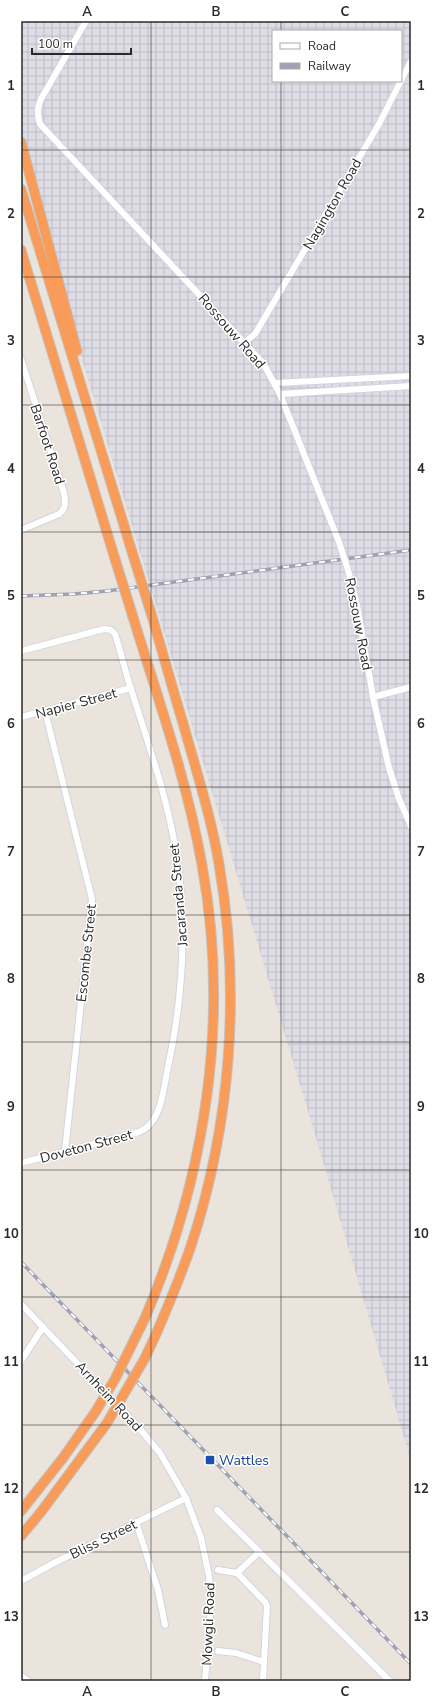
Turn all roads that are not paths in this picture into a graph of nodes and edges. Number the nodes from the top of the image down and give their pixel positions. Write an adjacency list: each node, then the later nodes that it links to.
1 (86, 21): 10 (street, Rossouw Road)
2 (411, 61): 3 (street, Nagington Road)
3 (402, 79)
4 (400, 82): 10 (street, Nagington Road)
5 (21, 142): 18 (highway)
6 (21, 189): 18 (highway)
7 (21, 250): 9 (highway)
8 (21, 270): 9 (highway)
9 (36, 300): 35 (highway, bridge)
10 (245, 342): 14 (street, Rossouw Road)
11 (21, 359): 19 (street, Barfoot Road)
12 (411, 376): 13 (street)
13 (378, 378): 14 (street); 16 (street)
14 (275, 383): 17 (street, Rossouw Road)
15 (411, 386): 16 (street)
16 (379, 388): 17 (street)
17 (280, 394): 23 (street, Rossouw Road, bridge)
18 (91, 418): 37 (highway, bridge)
19 (21, 530)
20 (21, 651): 22 (street, Jacaranda Street)
21 (411, 687): 23 (street)
22 (131, 688): 24 (street, Napier Street); 27 (street, Jacaranda Street)
23 (373, 697): 26 (street, Rossouw Road)
24 (45, 711): 25 (street, Napier Street); 28 (street, Escombe Street)
25 (21, 718)
26 (411, 826)
27 (149, 1127): 28 (street, Doveton Street)
28 (64, 1151): 29 (street, Doveton Street)
29 (21, 1163)
30 (21, 1304): 31 (street, Arnheim Road)
31 (43, 1327): 32 (street); 33 (street, Arnheim Road)
32 (21, 1361)
33 (186, 1498): 36 (street, Bliss Street); 47 (street, Mowgli Road)
34 (217, 1510): 38 (street)
35 (21, 1512)
36 (136, 1522): 41 (street, Bliss Street); 42 (street)
37 (21, 1536)
38 (260, 1552): 40 (street); 49 (street)
39 (218, 1570): 40 (street)
40 (237, 1573): 44 (street)
41 (21, 1581)
42 (166, 1626)
43 (218, 1651): 44 (street)
44 (264, 1662): 48 (street)
45 (21, 1676): 46 (street)
46 (28, 1681)
47 (205, 1681)
48 (263, 1681)
49 (390, 1681)

